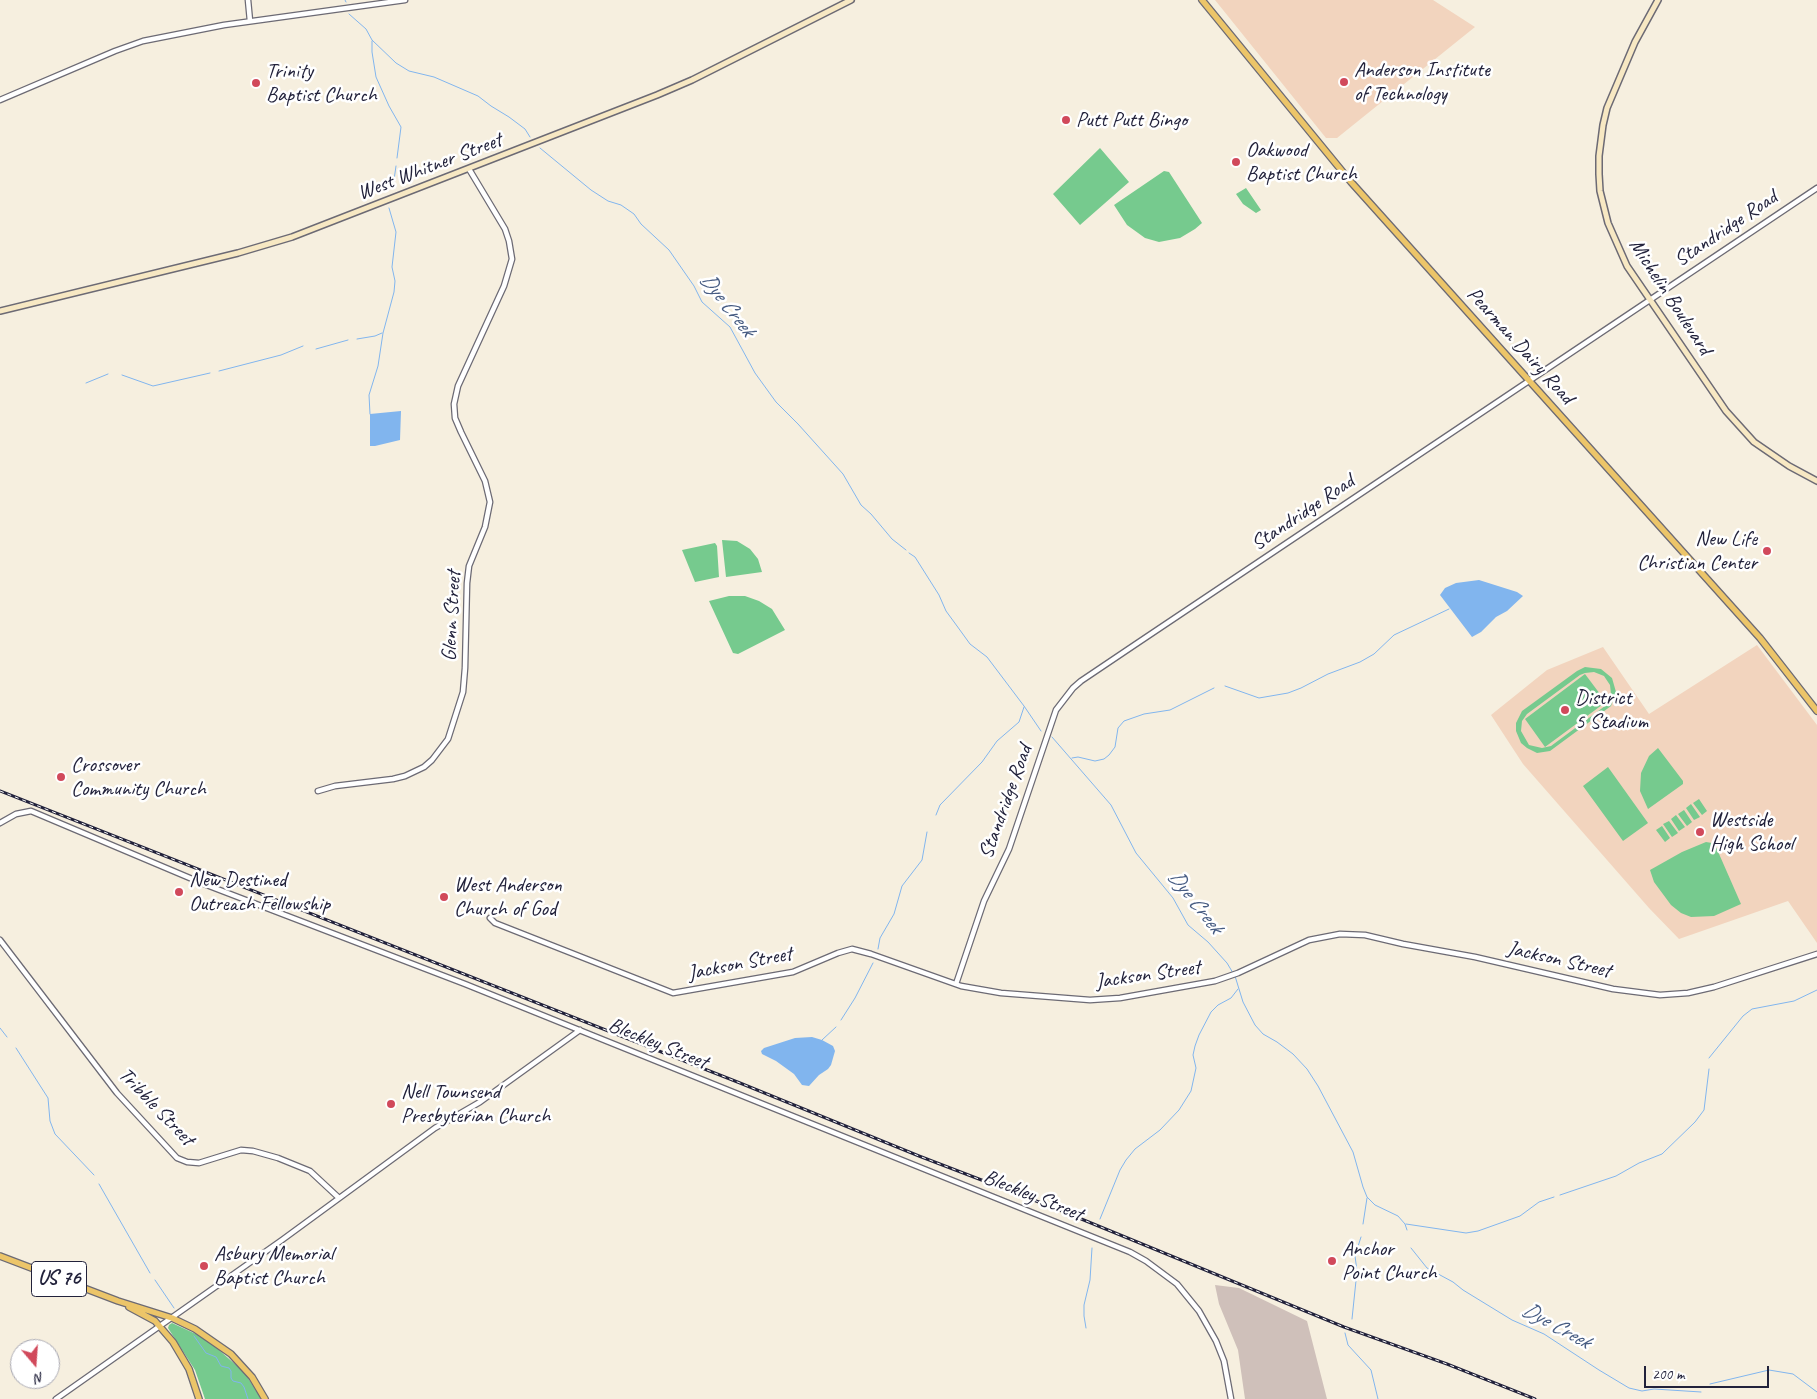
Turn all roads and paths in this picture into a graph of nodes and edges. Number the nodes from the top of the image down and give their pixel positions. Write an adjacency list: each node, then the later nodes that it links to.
1 (248, 0): 6 (street)
2 (405, 0): 6 (street)
3 (852, 0): 8 (main road, West Whitner Street)
4 (1202, 0): 12 (main road, Pearman Dairy Road)
5 (1658, 0): 10 (main road, Michelin Boulevard)
6 (250, 21): 7 (street)
7 (0, 100)
8 (469, 169): 11 (main road, West Whitner Street); 15 (street, Glenn Street)
9 (1817, 188): 10 (street, Standridge Road)
10 (1649, 300): 12 (street, Standridge Road); 13 (main road, Michelin Boulevard)
11 (0, 311)
12 (1528, 380): 14 (main road, Pearman Dairy Road); 20 (street, Standridge Road)
13 (1817, 481)
14 (1817, 711)
15 (318, 791)
16 (0, 823): 21 (street, Bleckley Street)
17 (490, 918): 20 (street, Jackson Street)
18 (0, 940): 22 (street, Tribble Street)
19 (1817, 954): 20 (street, Jackson Street)
20 (956, 984)
21 (580, 1030): 22 (street); 30 (street, Bleckley Street)
22 (340, 1198): 25 (street)
23 (0, 1256): 24 (main road, US 76)
24 (118, 1301): 25 (main road, US 76); 26 (main road, US 76)
25 (172, 1318): 26 (street); 29 (main road, US 76)
26 (160, 1326): 27 (street); 28 (main road, US 76)
27 (56, 1399)
28 (200, 1399)
29 (265, 1399)
30 (1231, 1399)

